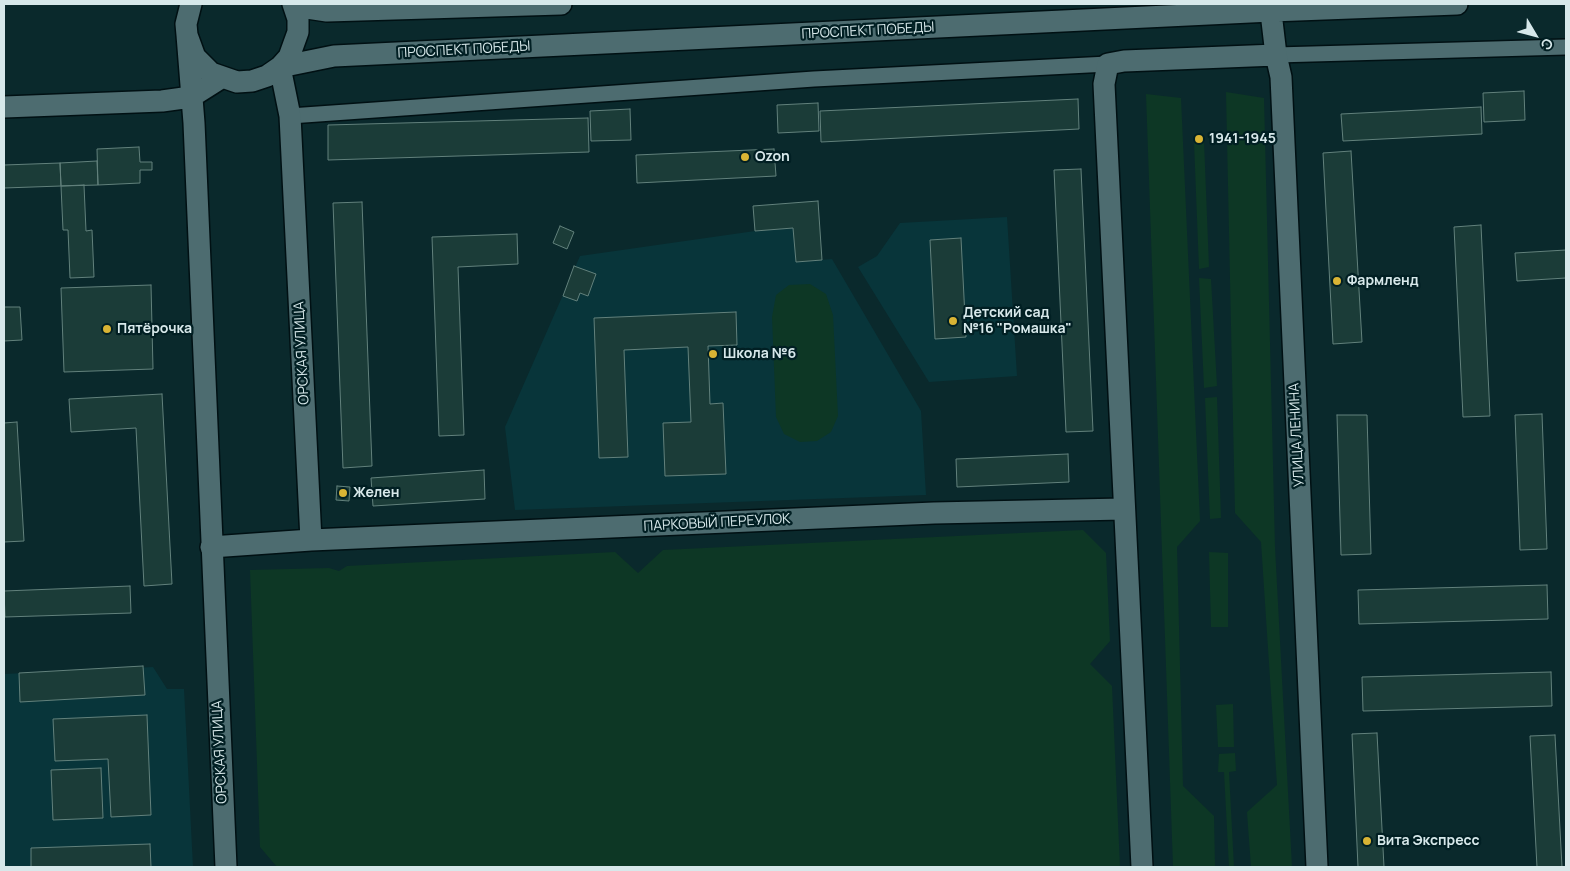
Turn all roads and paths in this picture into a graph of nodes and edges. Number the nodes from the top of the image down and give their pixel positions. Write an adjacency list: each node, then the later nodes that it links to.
1 (560, 4): 3 (main road)
2 (1458, 4): 5 (main road, ПРОСПЕКТ ПОБЕДЫ)
3 (294, 5): 10 (main road)
4 (189, 7): 6 (main road, ОРСКАЯ УЛИЦА)
5 (1270, 7): 8 (main road, УЛИЦА ЛЕНИНА); 10 (main road, ПРОСПЕКТ ПОБЕДЫ)
6 (187, 35): 11 (main road); 12 (main road, ОРСКАЯ УЛИЦА)
7 (1566, 47): 8 (street)
8 (1276, 56): 9 (main road); 20 (main road, УЛИЦА ЛЕНИНА)
9 (1108, 64): 14 (street); 15 (main road)
10 (280, 67): 11 (main road); 14 (main road, ОРСКАЯ УЛИЦА)
11 (221, 78): 12 (main road)
12 (191, 97): 13 (main road); 17 (main road, ОРСКАЯ УЛИЦА)
13 (4, 107)
14 (290, 116): 16 (main road, ОРСКАЯ УЛИЦА)
15 (1123, 509): 16 (main road, ПАРКОВЫЙ ПЕРЕУЛОК); 19 (main road)
16 (311, 540): 17 (main road)
17 (212, 547): 18 (main road, ОРСКАЯ УЛИЦА)
18 (226, 867)
19 (1142, 867)
20 (1317, 867)

